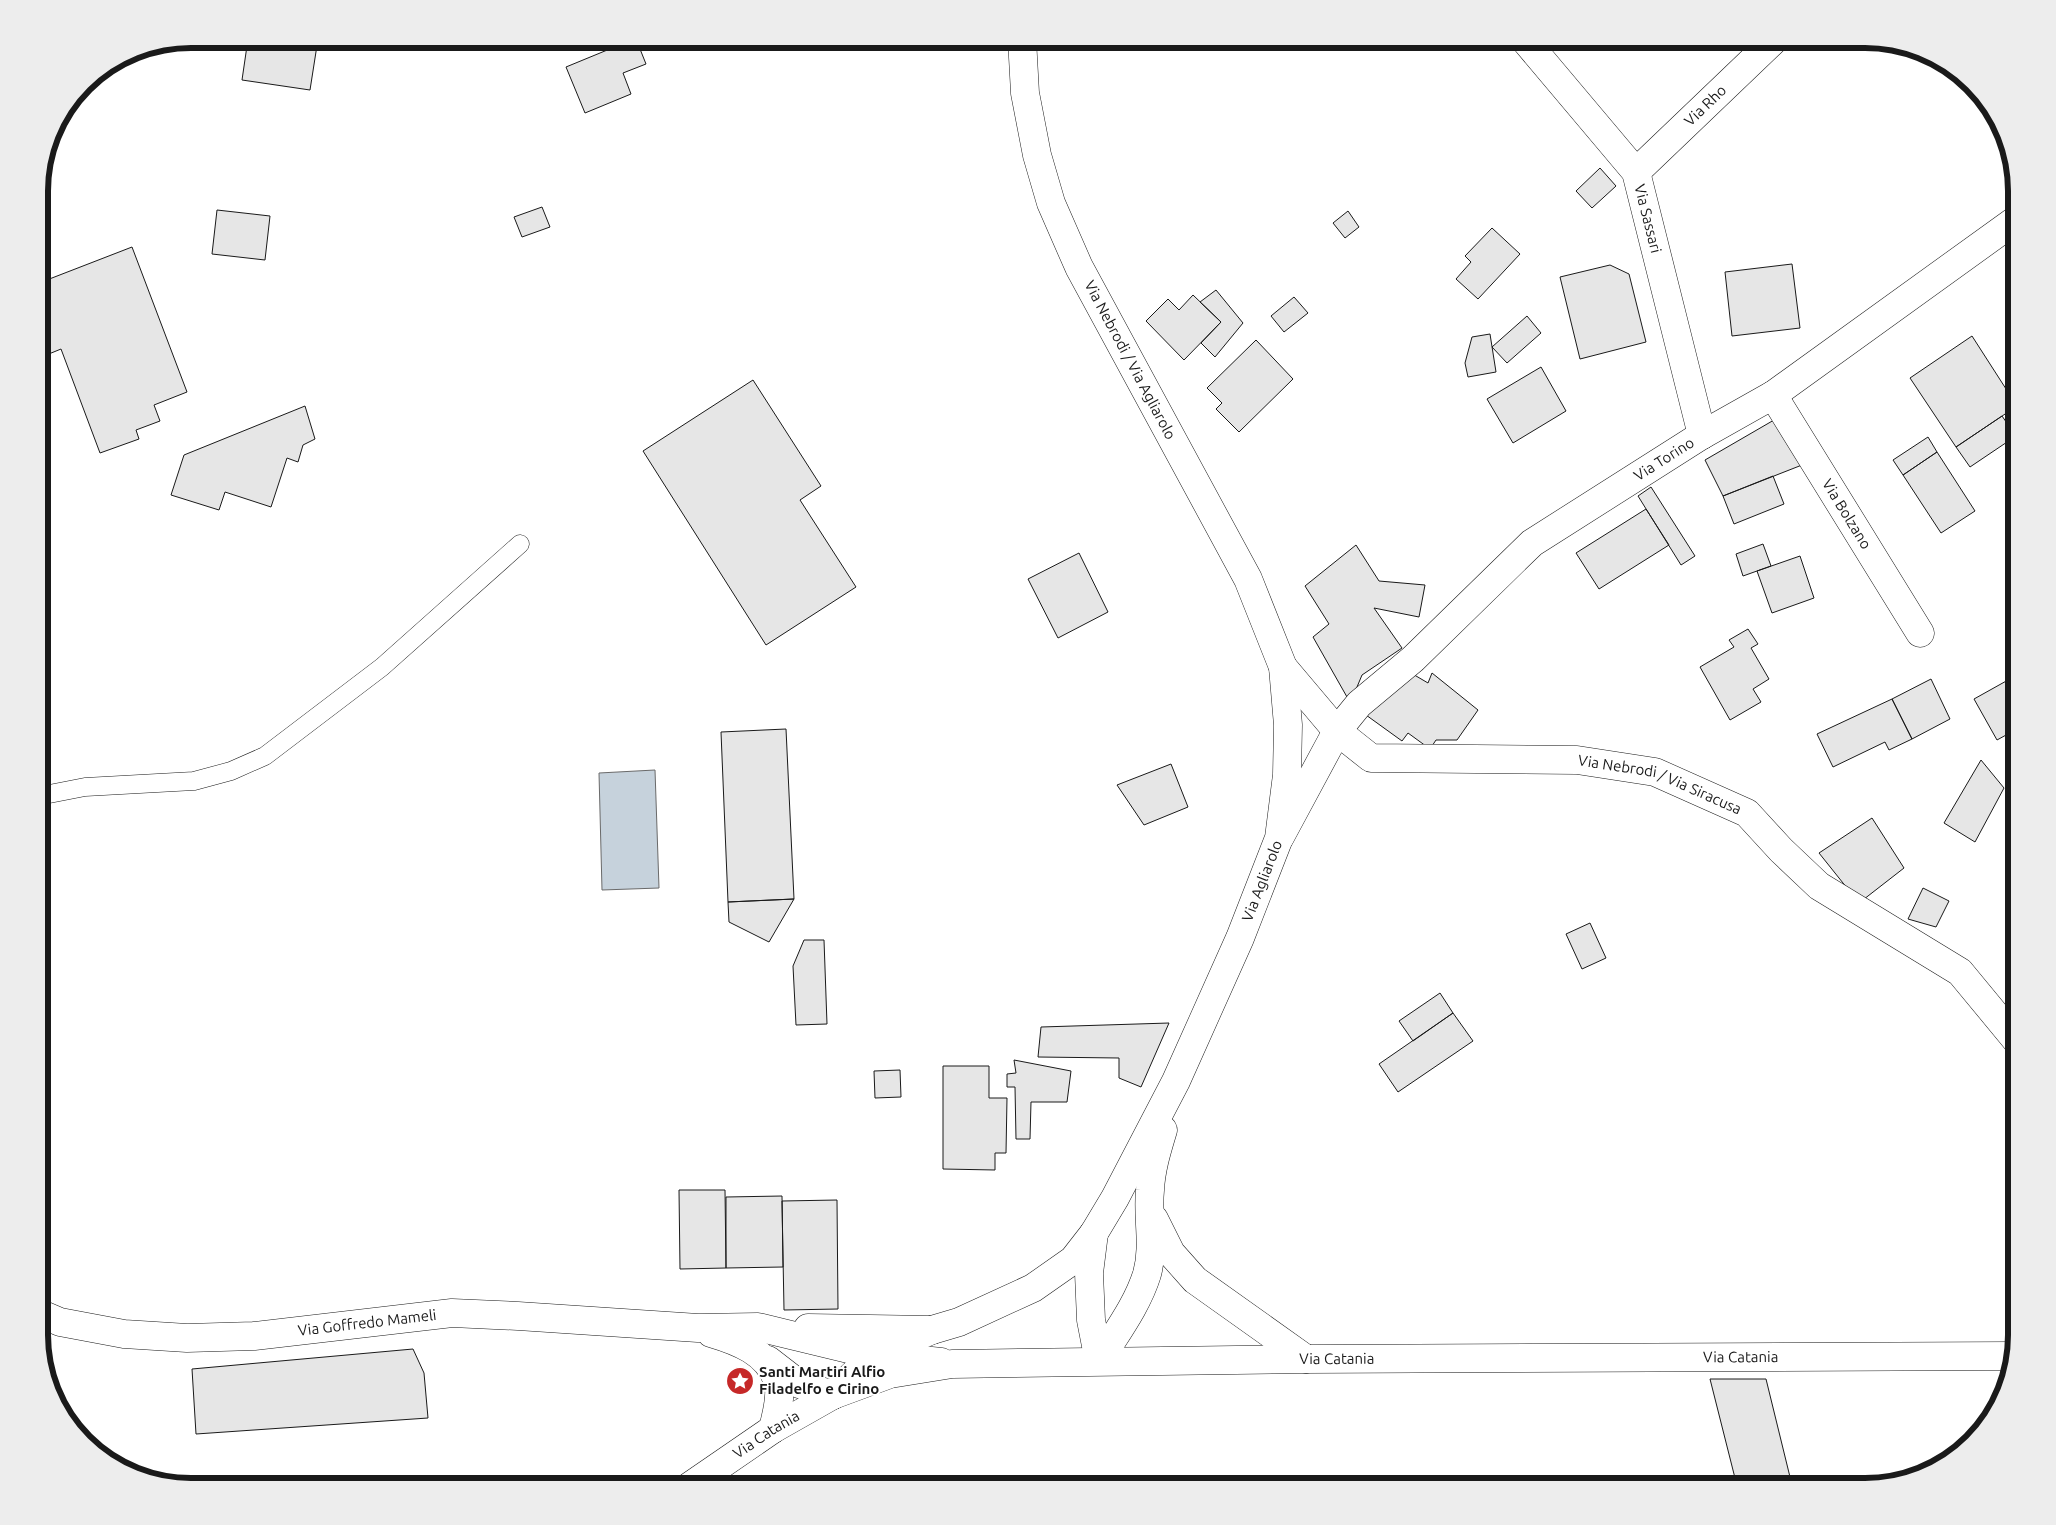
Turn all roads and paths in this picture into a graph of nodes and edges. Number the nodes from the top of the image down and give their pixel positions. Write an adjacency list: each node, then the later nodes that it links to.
1 (1022, 48): 10 (street, Via Nebrodi / Via Agliarolo)
2 (1532, 48): 4 (street, Via Sassari)
3 (1766, 48): 4 (street, Via Rho)
4 (1636, 172): 7 (street, Via Sassari)
5 (2008, 226): 6 (street, Via Torino)
6 (1774, 396): 7 (street, Via Torino); 9 (street, Via Bolzano)
7 (1702, 436): 11 (street, Via Torino)
8 (520, 544): 12 (lane)
9 (1920, 633)
10 (1283, 668): 11 (street, Via Nebrodi / Via Siracusa); 13 (street, Via Agliarolo)
11 (1337, 731): 13 (street, Via Torino); 14 (street, Via Nebrodi / Via Siracusa)
12 (48, 794)
13 (1279, 838): 15 (street, Via Agliarolo)
14 (2008, 1030)
15 (1176, 1080): 16 (street); 17 (street)
16 (1151, 1214): 25 (street); 26 (street)
17 (1094, 1233): 21 (street); 26 (street)
18 (48, 1317): 20 (street, Via Goffredo Mameli)
19 (758, 1327): 20 (street); 21 (street); 22 (street)
20 (698, 1328): 23 (street)
21 (932, 1330): 22 (street)
22 (873, 1355): 27 (street); 28 (street)
23 (762, 1356): 28 (street); 29 (street)
24 (2007, 1356): 25 (street, Via Catania)
25 (1306, 1359): 26 (street, Via Catania)
26 (1098, 1361): 27 (street, Via Catania)
27 (952, 1364): 28 (street, Via Catania)
28 (833, 1395): 29 (street, Via Catania)
29 (773, 1429): 30 (street, Via Catania)
30 (702, 1478)

